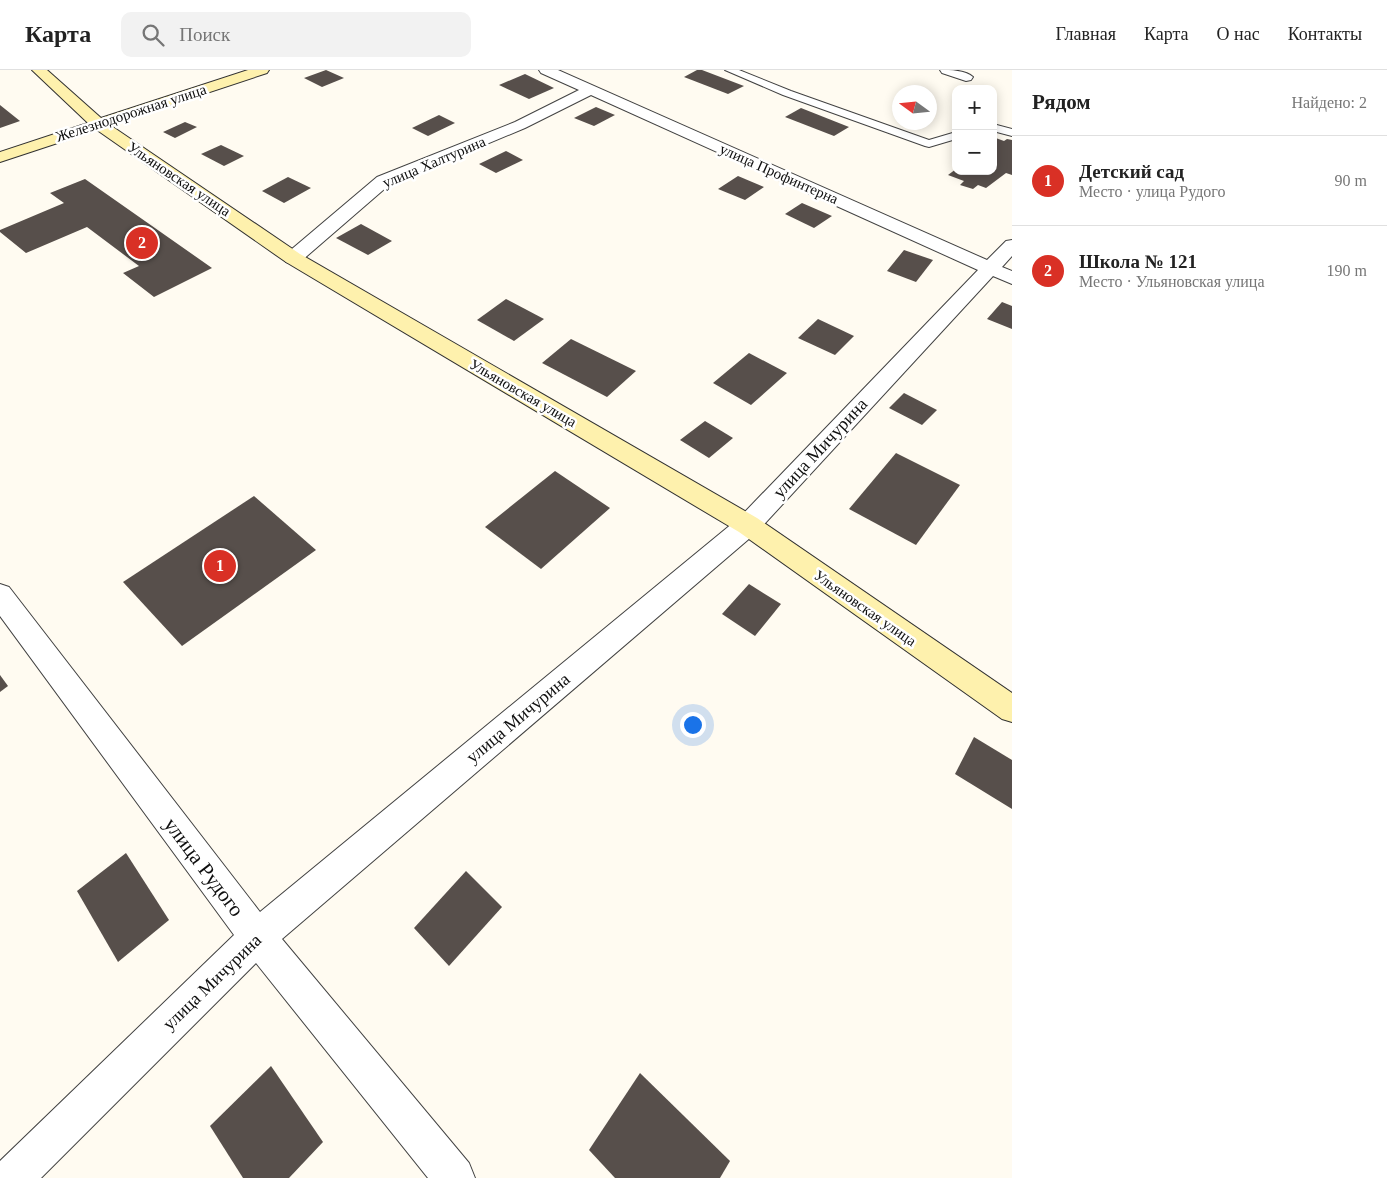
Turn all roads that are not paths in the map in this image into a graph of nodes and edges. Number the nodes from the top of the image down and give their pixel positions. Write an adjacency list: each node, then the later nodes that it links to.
1 (39, 70): 8 (street, Ульяновская улица)
2 (262, 70): 8 (street, Железнодорожная улица)
3 (546, 70): 7 (street, улица Профинтерна)
4 (730, 70): 11 (lane)
5 (947, 70): 6 (street)
6 (966, 76)
7 (590, 90): 14 (street, улица Халтурина); 15 (street, улица Профинтерна)
8 (98, 124): 12 (street, Железнодорожная улица); 14 (street, Ульяновская улица)
9 (997, 128): 10 (lane)
10 (1012, 133)
11 (952, 136)
12 (0, 157)
13 (1012, 245): 15 (street, улица Мичурина)
14 (293, 258): 16 (street, Ульяновская улица)
15 (1000, 273): 16 (street, улица Мичурина)
16 (748, 525): 18 (street, Ульяновская улица); 19 (street, улица Мичурина)
17 (0, 596): 19 (street, улица Рудого)
18 (1012, 709)
19 (257, 937): 20 (street, улица Мичурина); 21 (street, улица Рудого)
20 (12, 1178)
21 (454, 1178)

